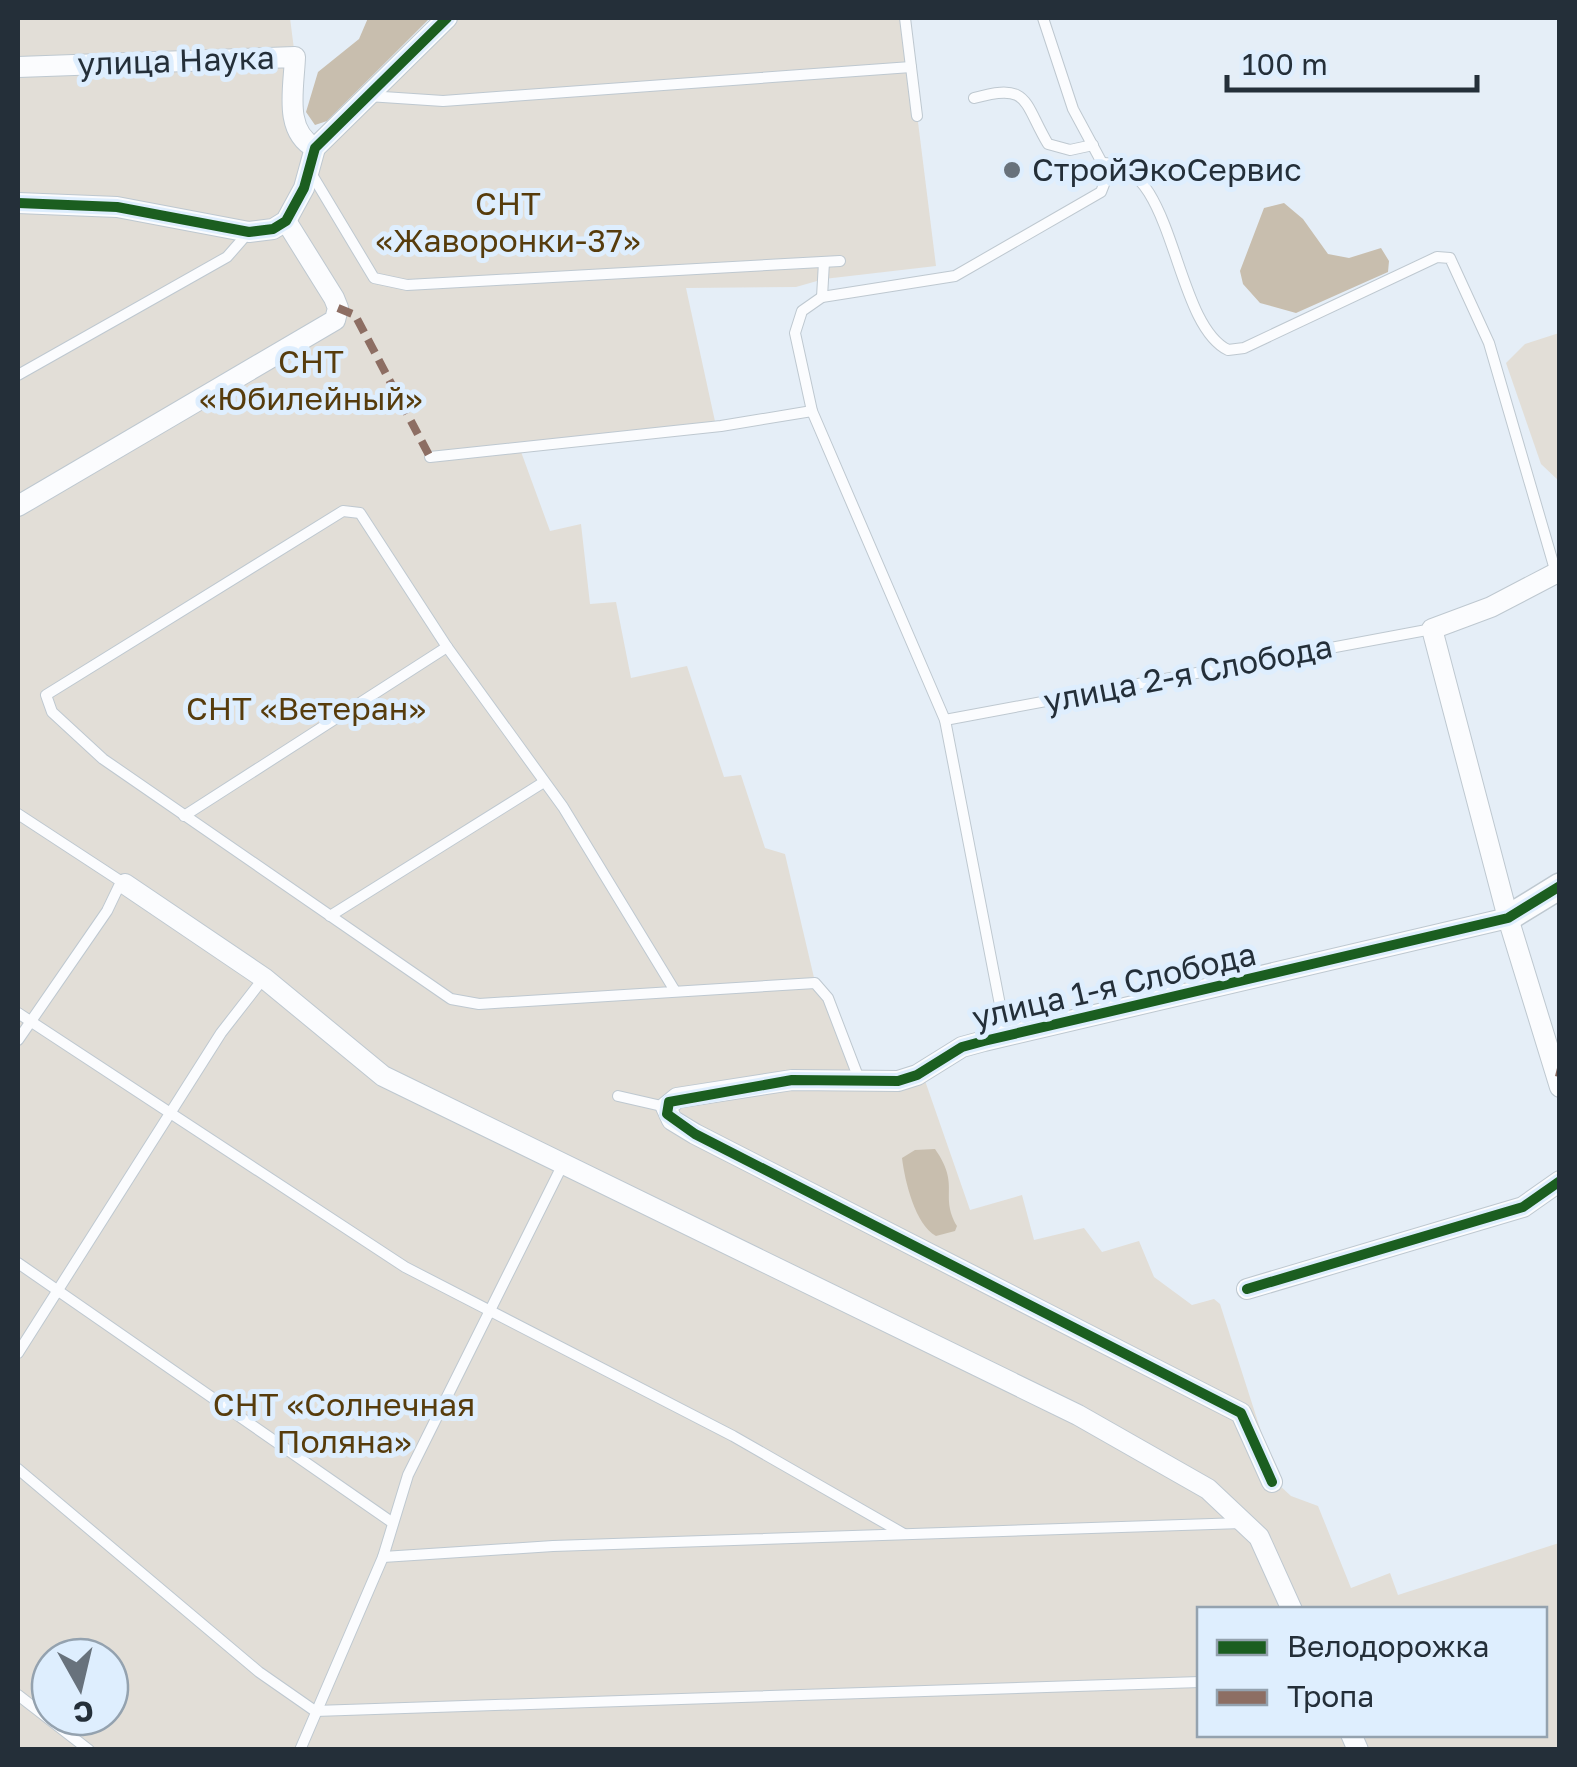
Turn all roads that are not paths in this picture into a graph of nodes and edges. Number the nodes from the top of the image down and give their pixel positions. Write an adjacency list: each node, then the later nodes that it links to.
1 (447, 18): 6 (street)
2 (905, 18): 5 (lane)
3 (1043, 18): 9 (lane)
4 (18, 67): 10 (street, улица Наука)
5 (911, 67): 6 (lane); 8 (lane)
6 (367, 96): 10 (street)
7 (974, 98): 9 (lane)
8 (917, 116)
9 (1093, 145): 11 (lane)
10 (312, 158): 13 (street); 16 (lane)
11 (1102, 164): 17 (lane); 22 (lane)
12 (18, 203): 14 (street)
13 (286, 221): 14 (street); 21 (street)
14 (249, 232): 18 (lane)
15 (840, 261): 16 (lane)
16 (824, 262): 17 (lane)
17 (822, 297): 19 (lane)
18 (18, 375)
19 (812, 410): 20 (lane); 25 (lane)
20 (430, 457)
21 (18, 506)
22 (1558, 572): 23 (street)
23 (1432, 629): 25 (lane, улица 2-я Слобода); 32 (street)
24 (447, 647): 26 (lane); 28 (lane); 28 (lane)
25 (945, 720): 37 (lane)
26 (544, 782): 31 (lane); 34 (lane)
27 (18, 814): 29 (lane)
28 (184, 816): 31 (lane)
29 (126, 884): 33 (street); 36 (lane)
30 (1560, 886): 32 (street)
31 (330, 916): 34 (lane)
32 (1508, 918): 37 (street, улица 1-я Слобода); 40 (street)
33 (264, 978): 43 (lane); 44 (street)
34 (675, 991): 39 (lane)
35 (18, 1012): 36 (lane)
36 (31, 1021): 38 (lane); 43 (lane)
37 (1006, 1037): 39 (street, улица 1-я Слобода)
38 (18, 1040)
39 (859, 1079): 42 (street, улица 1-я Слобода)
40 (1560, 1087)
41 (618, 1096): 42 (lane)
42 (671, 1102): 52 (street)
43 (172, 1114): 48 (lane); 49 (lane)
44 (562, 1166): 49 (lane); 54 (street)
45 (1560, 1181): 47 (street)
46 (18, 1262): 48 (lane)
47 (1247, 1289)
48 (56, 1291): 50 (lane); 53 (lane)
49 (488, 1314): 53 (lane); 55 (lane)
50 (18, 1353)
51 (18, 1469): 60 (lane)
52 (1272, 1482)
53 (393, 1523): 56 (lane)
54 (1250, 1523): 55 (lane); 57 (street)
55 (904, 1534): 56 (lane)
56 (383, 1557): 60 (lane)
57 (1291, 1607)
58 (1197, 1682): 60 (lane)
59 (18, 1695): 61 (lane)
60 (315, 1711): 62 (lane)
61 (89, 1750)
62 (300, 1750)

